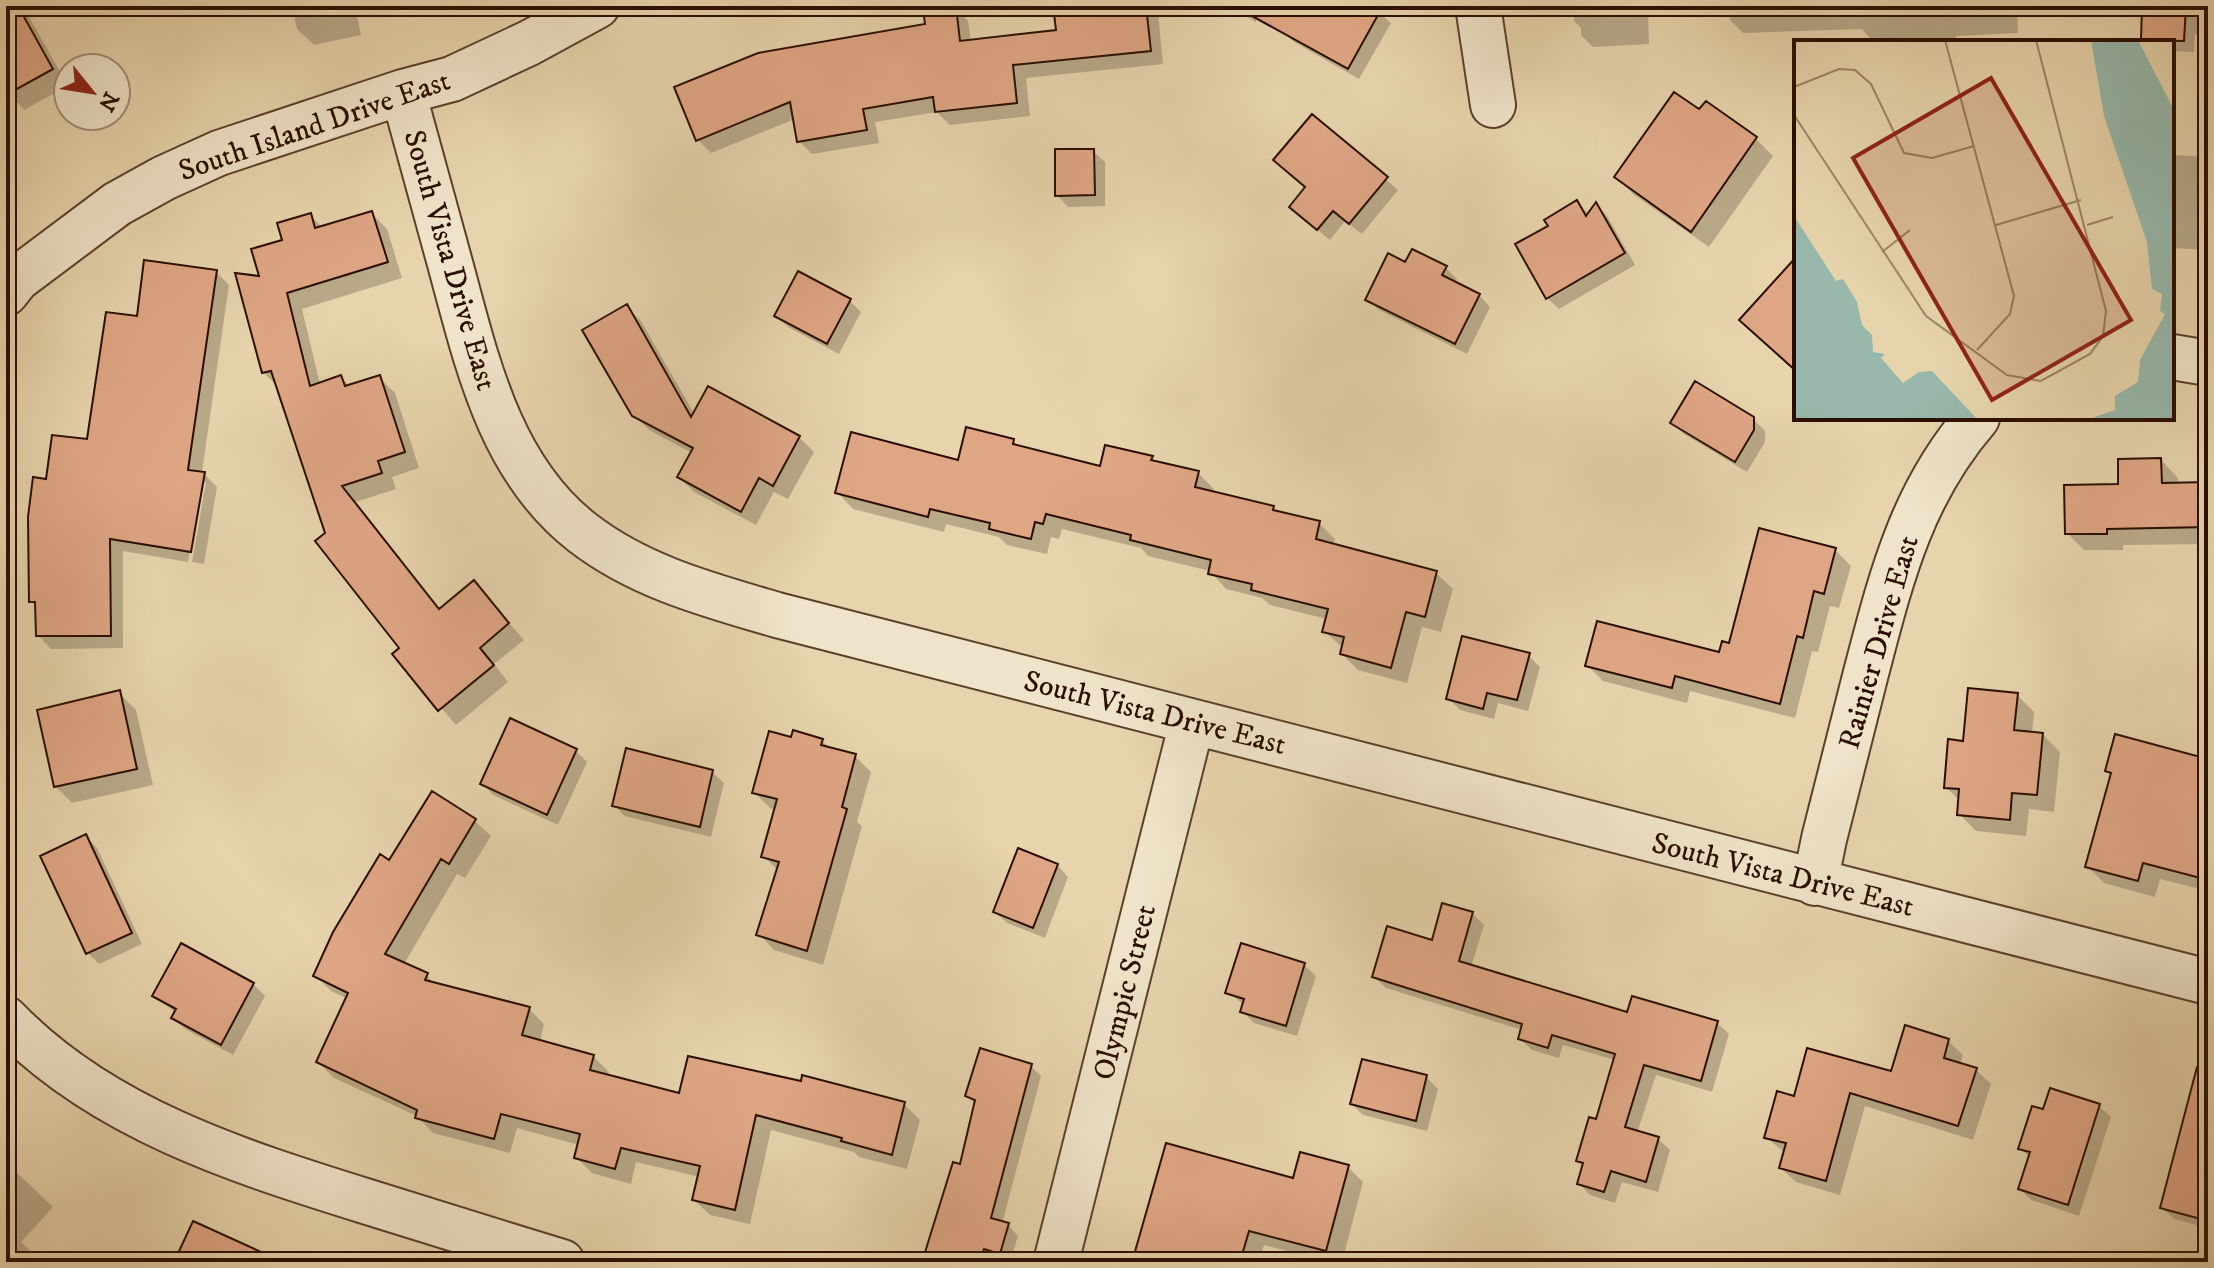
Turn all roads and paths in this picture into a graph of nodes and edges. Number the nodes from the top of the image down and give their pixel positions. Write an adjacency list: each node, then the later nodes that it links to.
1 (597, 6): 3 (street, South Island Drive East)
2 (1478, 6): 4 (street)
3 (403, 92): 5 (street, South Island Drive East); 9 (street, South Vista Drive East)
4 (1493, 105)
5 (6, 293)
6 (2174, 357): 7 (street)
7 (2208, 363)
8 (1975, 420): 10 (street, Rainier Drive East)
9 (1192, 722): 10 (street, South Vista Drive East); 14 (street, Olympic Street)
10 (1815, 883): 11 (street, South Vista Drive East)
11 (2208, 982)
12 (6, 1019): 13 (street)
13 (562, 1262)
14 (1056, 1262)

